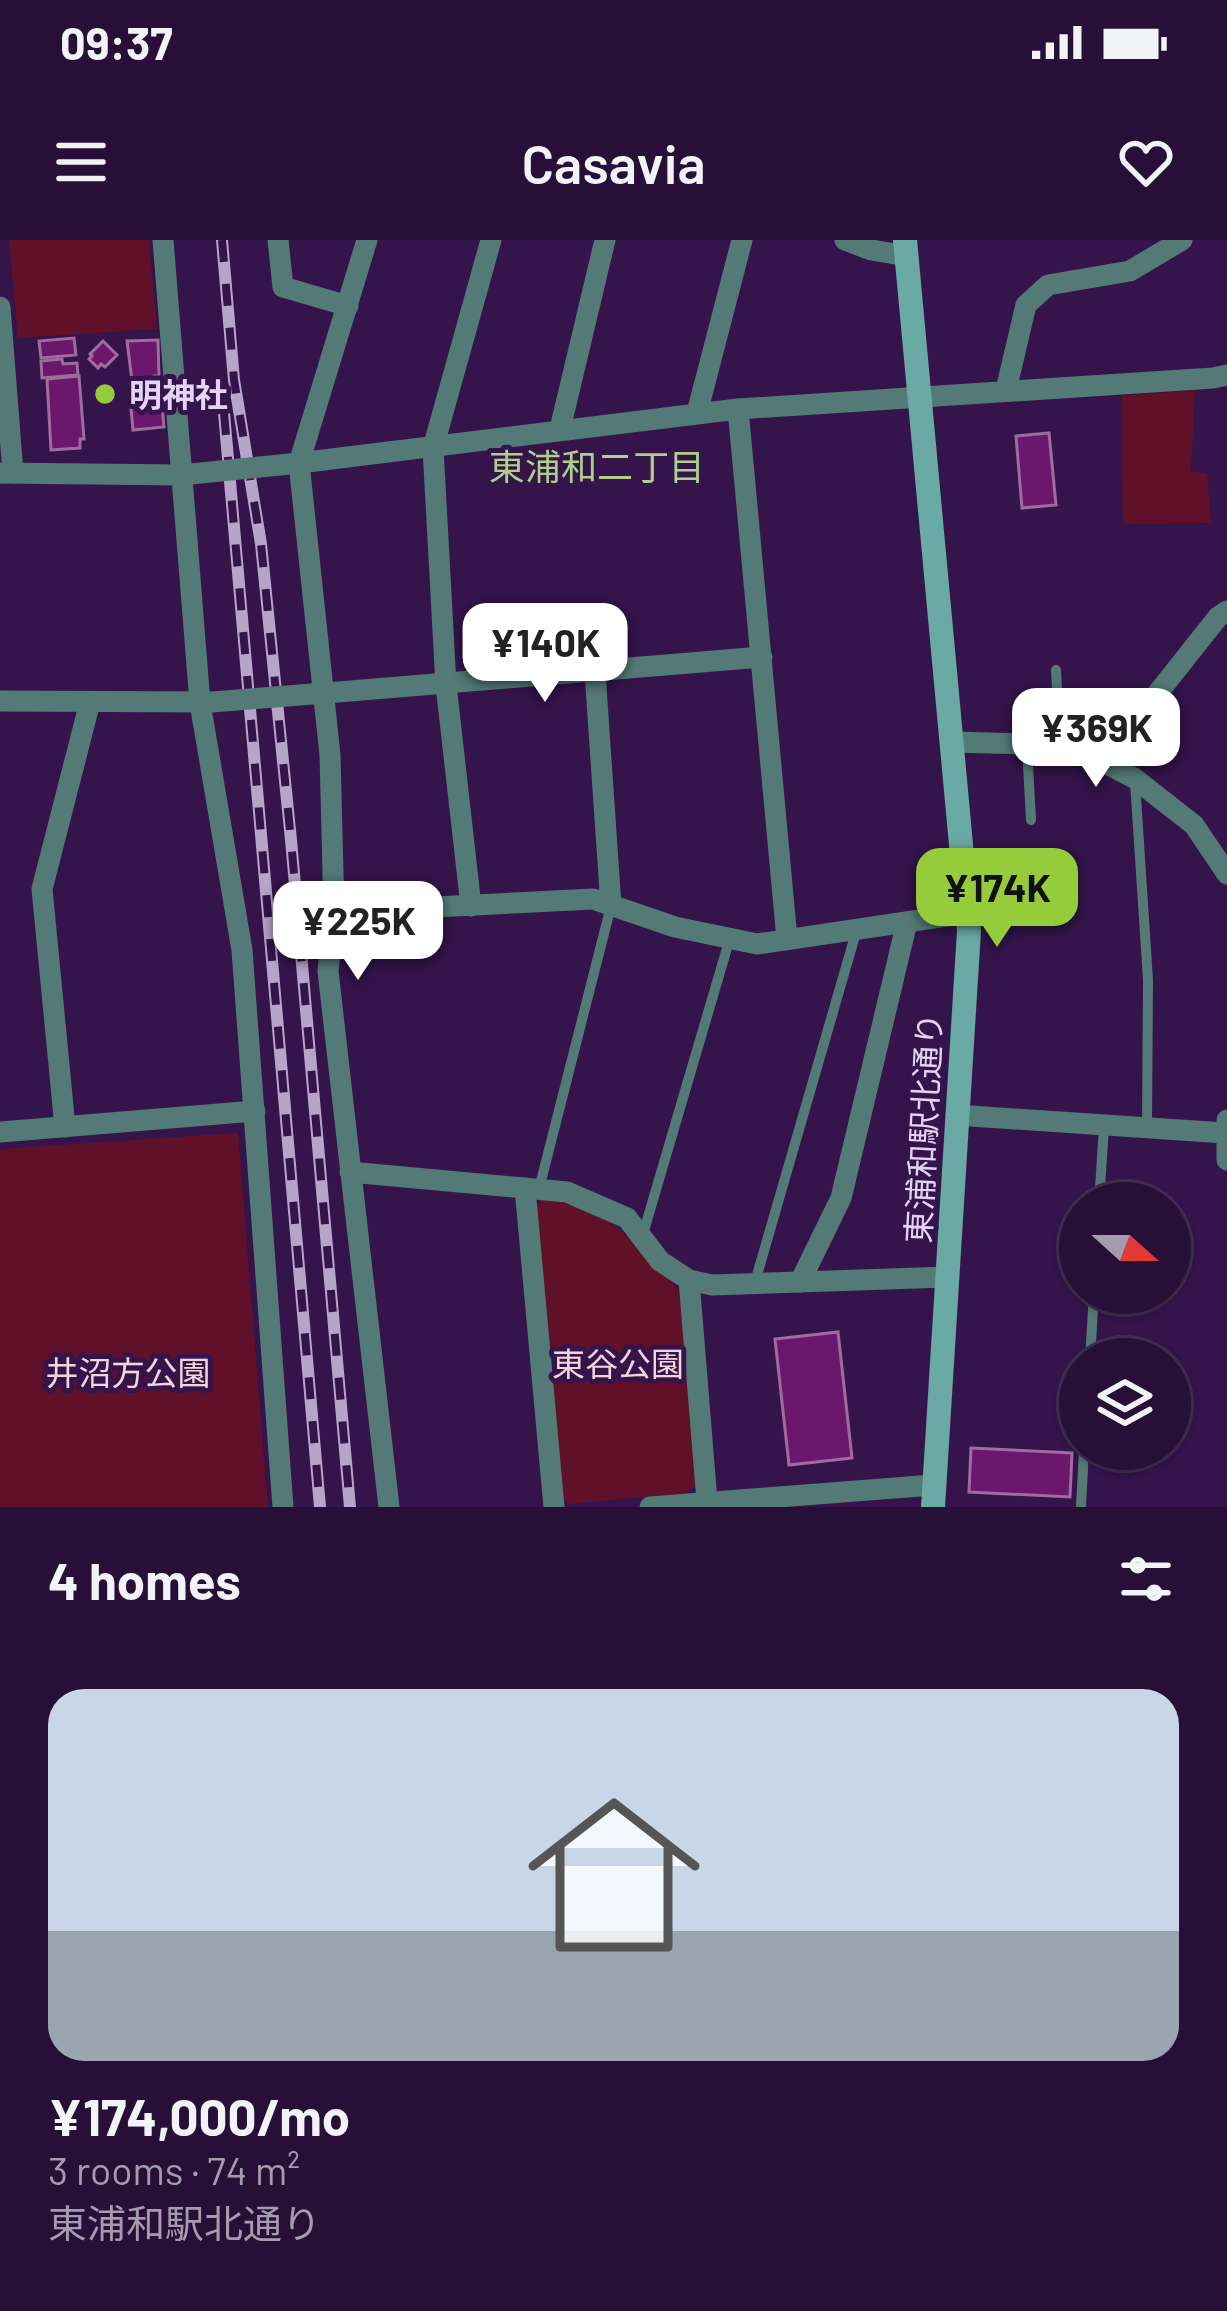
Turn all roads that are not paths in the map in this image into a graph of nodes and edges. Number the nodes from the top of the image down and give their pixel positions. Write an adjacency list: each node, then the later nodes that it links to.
1 (163, 240): 22 (street)
2 (278, 240): 11 (street)
3 (367, 240): 11 (street)
4 (491, 240): 19 (street)
5 (605, 240): 18 (street)
6 (742, 240): 17 (street)
7 (845, 240): 9 (street)
8 (1182, 240): 10 (street)
9 (906, 248): 15 (street, 東浦和駅北通り)
10 (1155, 248): 14 (street)
11 (348, 306): 20 (street)
12 (0, 307): 21 (street)
13 (1227, 375): 14 (street)
14 (1006, 390): 15 (street)
15 (919, 395): 16 (street); 32 (street, 東浦和駅北通り)
16 (738, 409): 17 (street); 24 (street)
17 (698, 413): 18 (street)
18 (560, 429): 19 (street)
19 (433, 448): 20 (street); 27 (street)
20 (299, 463): 22 (street, bridge); 28 (street)
21 (7, 473): 22 (street)
22 (182, 476): 31 (street)
23 (1227, 611): 35 (street)
24 (762, 658): 26 (street); 46 (street)
25 (1056, 670): 34 (lane)
26 (595, 672): 27 (street); 40 (street)
27 (446, 685): 28 (street); 39 (street)
28 (317, 693): 31 (street, bridge); 41 (street)
29 (0, 701): 30 (street)
30 (90, 702): 31 (street); 49 (street)
31 (206, 703): 47 (street)
32 (951, 742): 33 (street); 42 (street, 東浦和駅北通り)
33 (1027, 746): 34 (street); 37 (lane)
34 (1060, 746): 35 (street)
35 (1102, 762): 36 (street)
36 (1134, 778): 38 (street); 51 (lane)
37 (1031, 820)
38 (1227, 874)
39 (471, 905): 40 (street); 41 (street)
40 (611, 905): 45 (street); 57 (lane)
41 (334, 913): 55 (street)
42 (967, 913): 43 (street); 48 (street, 東浦和駅北通り)
43 (907, 922): 44 (street); 62 (street)
44 (857, 929): 46 (street); 61 (lane)
45 (730, 938): 46 (street); 58 (lane)
46 (787, 940)
47 (255, 1111): 49 (street); 66 (street)
48 (956, 1115): 50 (street); 59 (street, 東浦和駅北通り)
49 (65, 1127): 53 (street)
50 (1104, 1127): 51 (street); 56 (lane)
51 (1147, 1127): 52 (street)
52 (1226, 1127): 54 (street)
53 (0, 1132)
54 (1227, 1160)
55 (350, 1172): 57 (street); 67 (street)
56 (1100, 1182)
57 (532, 1189): 58 (street); 68 (street)
58 (642, 1237): 60 (street)
59 (947, 1277): 62 (street); 64 (street, 東浦和駅北通り)
60 (689, 1280): 61 (street); 65 (street)
61 (755, 1282): 62 (street)
62 (800, 1282)
63 (1083, 1470): 70 (lane)
64 (933, 1496): 65 (street)
65 (706, 1501): 69 (street)
66 (283, 1507)
67 (389, 1507)
68 (554, 1507)
69 (650, 1507)
70 (1081, 1507)

